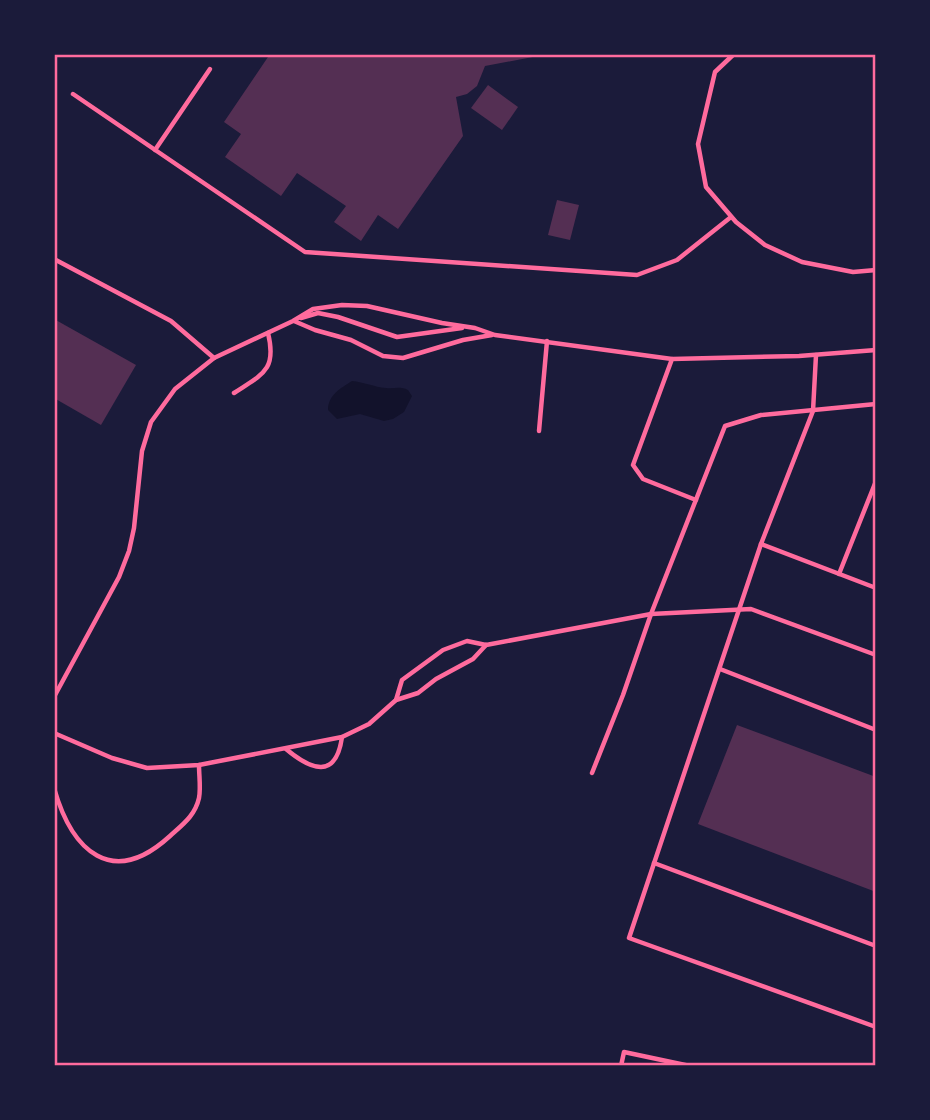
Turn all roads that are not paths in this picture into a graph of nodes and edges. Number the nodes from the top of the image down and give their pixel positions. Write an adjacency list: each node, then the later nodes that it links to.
1 (734, 54): 5 (lane)
2 (210, 69): 4 (lane)
3 (73, 94): 4 (lane)
4 (155, 150): 5 (lane)
5 (731, 216): 7 (lane)
6 (54, 259): 15 (lane)
7 (876, 270)
8 (293, 321): 9 (lane); 9 (lane); 10 (lane); 11 (lane)
9 (468, 327): 11 (lane)
10 (268, 333): 15 (lane); 17 (lane)
11 (495, 335): 12 (lane)
12 (547, 341): 16 (lane); 20 (lane)
13 (876, 349): 14 (lane)
14 (816, 355): 16 (lane); 19 (lane)
15 (214, 358): 31 (lane)
16 (672, 359): 22 (lane)
17 (234, 393)
18 (876, 404): 19 (lane)
19 (813, 411): 22 (lane); 23 (lane)
20 (539, 431)
21 (876, 481): 24 (lane)
22 (696, 500): 27 (lane)
23 (761, 544): 24 (lane); 26 (lane)
24 (839, 574): 25 (lane)
25 (876, 588)
26 (740, 609): 27 (lane); 29 (lane); 30 (lane)
27 (651, 614): 28 (lane); 38 (lane)
28 (486, 645): 32 (lane); 32 (lane)
29 (876, 654)
30 (720, 668): 33 (lane); 40 (lane)
31 (54, 697)
32 (396, 700): 35 (lane)
33 (876, 730)
34 (54, 733): 37 (lane)
35 (342, 737): 36 (lane); 36 (lane)
36 (286, 749): 37 (lane)
37 (199, 765): 39 (lane)
38 (592, 773)
39 (54, 788)
40 (654, 863): 41 (lane); 42 (lane)
41 (876, 946)
42 (876, 1027)
43 (621, 1066): 44 (lane)
44 (690, 1066)

